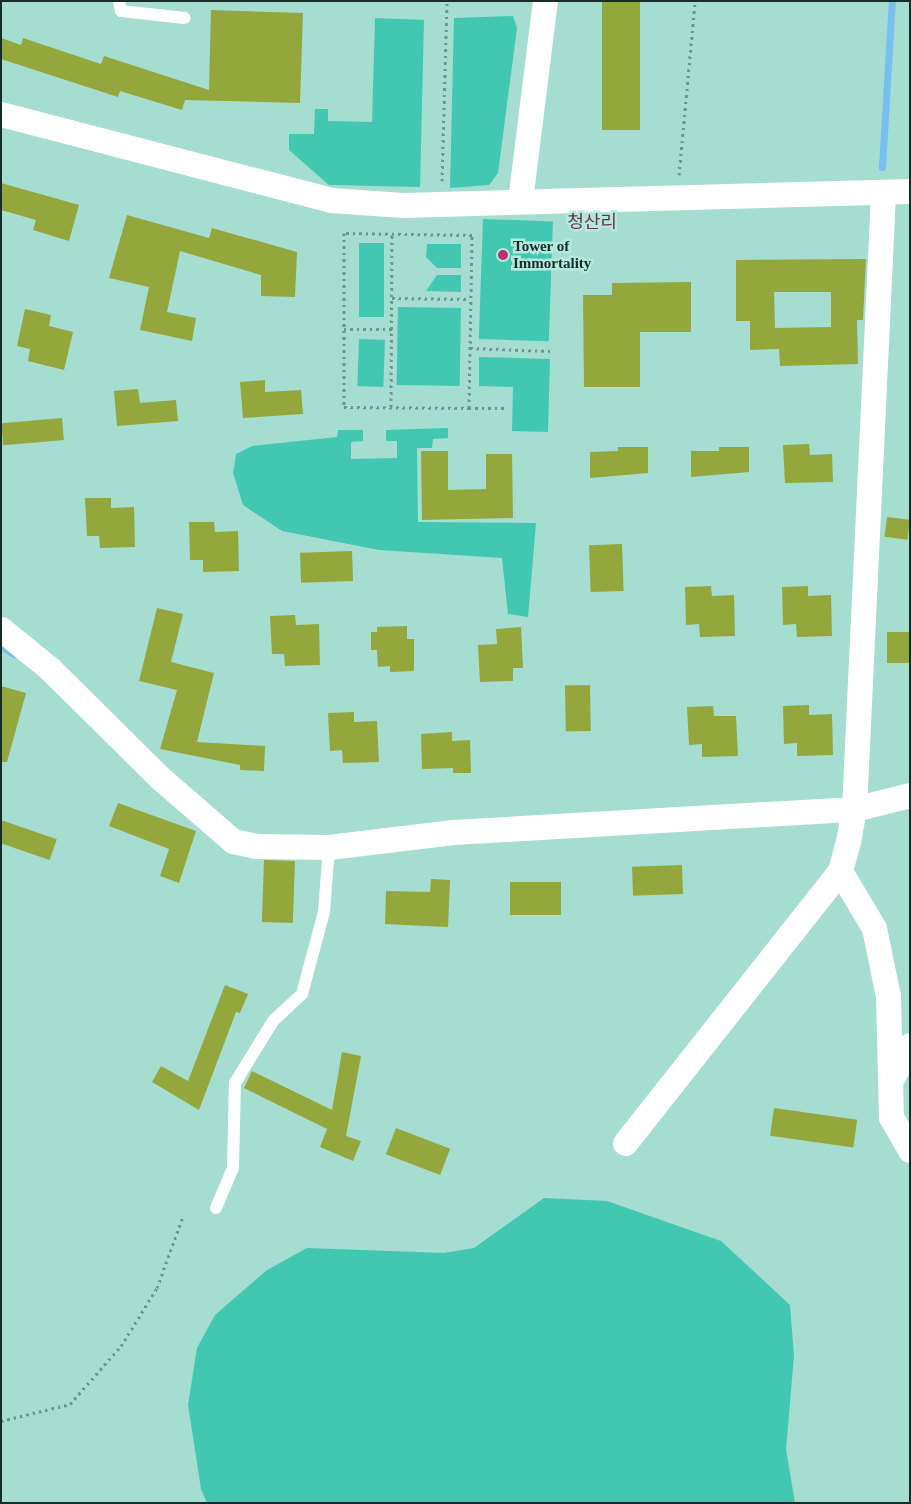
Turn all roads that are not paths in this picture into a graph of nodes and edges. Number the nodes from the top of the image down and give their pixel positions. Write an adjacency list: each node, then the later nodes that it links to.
1 (119, 1): 3 (lane)
2 (546, 1): 7 (street)
3 (185, 18)
4 (1, 114): 7 (street)
5 (910, 191): 6 (street)
6 (883, 194): 7 (street); 10 (street)
7 (520, 201)
8 (1, 629): 11 (street)
9 (910, 795): 10 (street)
10 (854, 809): 11 (street); 12 (street)
11 (329, 847): 17 (lane)
12 (840, 871): 14 (street); 15 (street)
13 (910, 1045): 14 (street)
14 (889, 1084): 16 (street)
15 (625, 1143)
16 (910, 1150)
17 (216, 1208)

